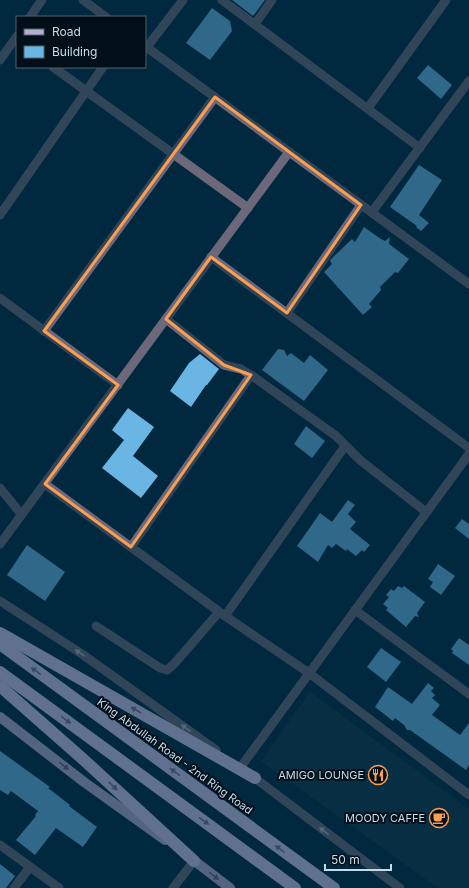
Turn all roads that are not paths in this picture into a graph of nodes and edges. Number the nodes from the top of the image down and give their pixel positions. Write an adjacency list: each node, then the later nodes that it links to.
1 (42, 0): 7 (street)
2 (83, 0): 8 (street)
3 (183, 0): 11 (street)
4 (222, 0): 9 (street)
5 (272, 0): 9 (street)
6 (446, 0): 18 (street)
7 (31, 16)
8 (105, 16)
9 (255, 24): 18 (street)
10 (16, 39): 12 (street)
11 (146, 47): 17 (street)
12 (0, 60)
13 (54, 68): 16 (street)
14 (102, 68): 16 (street)
15 (468, 84): 19 (street)
16 (86, 91): 21 (street); 25 (street)
17 (216, 98): 20 (street); 21 (street)
18 (368, 108): 19 (street)
19 (420, 148): 24 (street)
20 (289, 152): 22 (street); 23 (street)
21 (174, 154): 23 (street); 31 (street)
22 (361, 205): 24 (street); 29 (street)
23 (248, 208): 26 (street)
24 (372, 212): 27 (street)
25 (0, 215)
26 (211, 257): 29 (street); 30 (street)
27 (469, 284)
28 (0, 298): 31 (street)
29 (287, 313): 35 (street)
30 (166, 320): 32 (street); 33 (street)
31 (44, 331): 33 (street)
32 (251, 375): 34 (street); 42 (street)
33 (118, 385): 37 (street)
34 (345, 446): 39 (street); 45 (street)
35 (469, 448)
36 (469, 454): 39 (street)
37 (45, 484): 40 (street); 42 (street)
38 (0, 488): 40 (street)
39 (426, 512): 44 (street)
40 (22, 514): 41 (street)
41 (0, 544)
42 (131, 547): 45 (street)
43 (0, 601): 54 (street, one-way to 43)
44 (355, 610): 50 (street); 52 (street)
45 (222, 614): 46 (street); 50 (street)
46 (96, 626)
47 (0, 633): 55 (highway, one-way to 47)
48 (0, 644): 65 (highway, King Abdullah Road - 2nd Ring Road, one-way to 48)
49 (0, 672): 64 (highway, one-way to 64)
50 (309, 673): 54 (street); 56 (street)
51 (0, 686): 58 (highway, one-way to 58)
52 (469, 694)
53 (0, 716): 58 (main road, one-way to 58)
54 (240, 768): 55 (street)
55 (255, 778): 66 (street, one-way to 55)
56 (469, 795)
57 (0, 845): 59 (street)
58 (194, 861): 62 (street); 63 (main road, one-way to 63)
59 (30, 867): 60 (street); 61 (street)
60 (14, 888)
61 (59, 888)
62 (173, 888)
63 (230, 888)
64 (295, 888)
65 (334, 888)
66 (400, 888)

